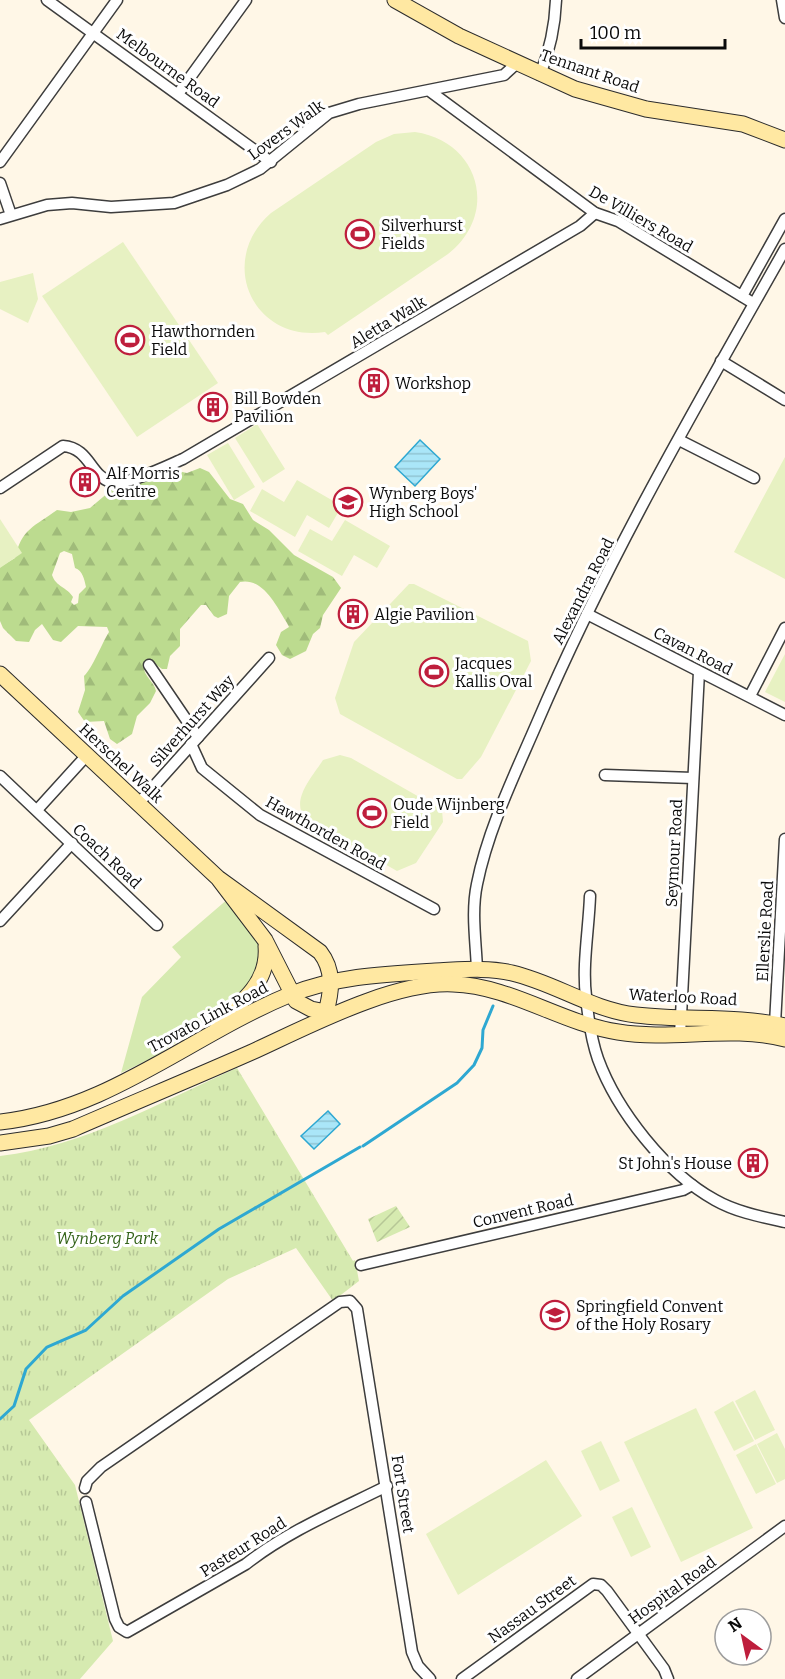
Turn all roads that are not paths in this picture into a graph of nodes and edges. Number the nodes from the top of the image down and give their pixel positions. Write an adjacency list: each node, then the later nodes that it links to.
1 (47, 0): 8 (street, Melbourne Road)
2 (117, 0): 8 (street)
3 (246, 0): 12 (street)
4 (394, 0): 9 (main road, Tennant Road)
5 (556, 0): 10 (street)
6 (782, 0): 7 (street)
7 (785, 18)
8 (94, 32): 12 (street, Melbourne Road); 14 (street)
9 (517, 63): 10 (main road, Tennant Road); 11 (street, Lovers Walk)
10 (540, 75): 13 (main road, Tennant Road)
11 (431, 92): 15 (street, Lovers Walk); 17 (street, De Villiers Road)
12 (178, 94): 15 (street, Melbourne Road)
13 (785, 140)
14 (0, 162)
15 (271, 162): 18 (street, Lovers Walk)
16 (0, 183): 18 (street)
17 (595, 213): 26 (street, De Villiers Road); 32 (street, Aletta Walk)
18 (11, 215): 19 (street, Lovers Walk)
19 (0, 219)
20 (785, 219): 22 (street)
21 (785, 249): 23 (street, Alexandra Road)
22 (764, 258): 23 (street); 24 (street)
23 (776, 265): 25 (street, Alexandra Road)
24 (755, 272): 25 (street); 26 (street)
25 (768, 279): 27 (street, Alexandra Road)
26 (742, 296): 27 (street, De Villiers Road)
27 (753, 303): 28 (street, Alexandra Road)
28 (721, 361): 29 (street); 30 (street, Alexandra Road)
29 (785, 400)
30 (679, 440): 31 (street); 33 (street, Alexandra Road)
31 (754, 478)
32 (0, 488)
33 (587, 614): 37 (street, Cavan Road); 56 (street, Alexandra Road)
34 (785, 627): 39 (street)
35 (269, 658): 41 (street, Silverhurst Way)
36 (149, 665): 41 (street, Hawthorden Road)
37 (699, 672): 39 (street, Cavan Road); 45 (street, Seymour Road)
38 (0, 674): 42 (main road, Herschel Walk)
39 (750, 696): 40 (street, Cavan Road)
40 (785, 715)
41 (195, 741): 46 (street, Silverhurst Way); 52 (street, Hawthorden Road)
42 (87, 755): 46 (main road, Herschel Walk); 47 (street)
43 (605, 775): 45 (street)
44 (0, 776): 47 (street, Coach Road)
45 (693, 778): 62 (street, Seymour Road)
46 (138, 804): 50 (main road, Herschel Walk)
47 (37, 810): 49 (street, Coach Road)
48 (785, 839): 63 (street, Ellerslie Road)
49 (72, 843): 53 (street); 54 (street, Coach Road)
50 (218, 878): 55 (main road, Herschel Walk); 57 (main road, Herschel Walk)
51 (590, 896): 60 (street)
52 (434, 909)
53 (0, 921)
54 (157, 924)
55 (265, 940): 59 (main road, Herschel Walk); 68 (main road)
56 (477, 970): 57 (main road, Trovato Link Road); 60 (main road, Waterloo Road)
57 (331, 982): 59 (main road, Trovato Link Road); 61 (main road)
58 (412, 989): 61 (main road); 64 (main road, Waterloo Road); 67 (main road)
59 (291, 994): 61 (main road); 68 (main road, Trovato Link Road)
60 (587, 1002): 62 (main road, Waterloo Road); 64 (street)
61 (326, 1012): 67 (main road)
62 (681, 1017): 63 (main road, Waterloo Road); 65 (street, Seymour Road)
63 (781, 1017)
64 (590, 1025): 65 (main road, Waterloo Road); 71 (street)
65 (680, 1035): 66 (main road, Waterloo Road)
66 (785, 1039)
67 (278, 1040): 70 (main road)
68 (183, 1050): 69 (main road, Trovato Link Road)
69 (0, 1122)
70 (0, 1143)
71 (692, 1185): 72 (street); 73 (street, Convent Road)
72 (785, 1221)
73 (361, 1265)
74 (387, 1486): 75 (street, Fort Street); 76 (street, Pasteur Road); 79 (street, Fort Street)
75 (85, 1488)
76 (86, 1502)
77 (785, 1526): 78 (street, Hospital Road)
78 (638, 1634): 80 (street, Nassau Street); 81 (street, Hospital Road); 82 (street)
79 (430, 1679)
80 (462, 1679)
81 (577, 1679)
82 (668, 1679)

